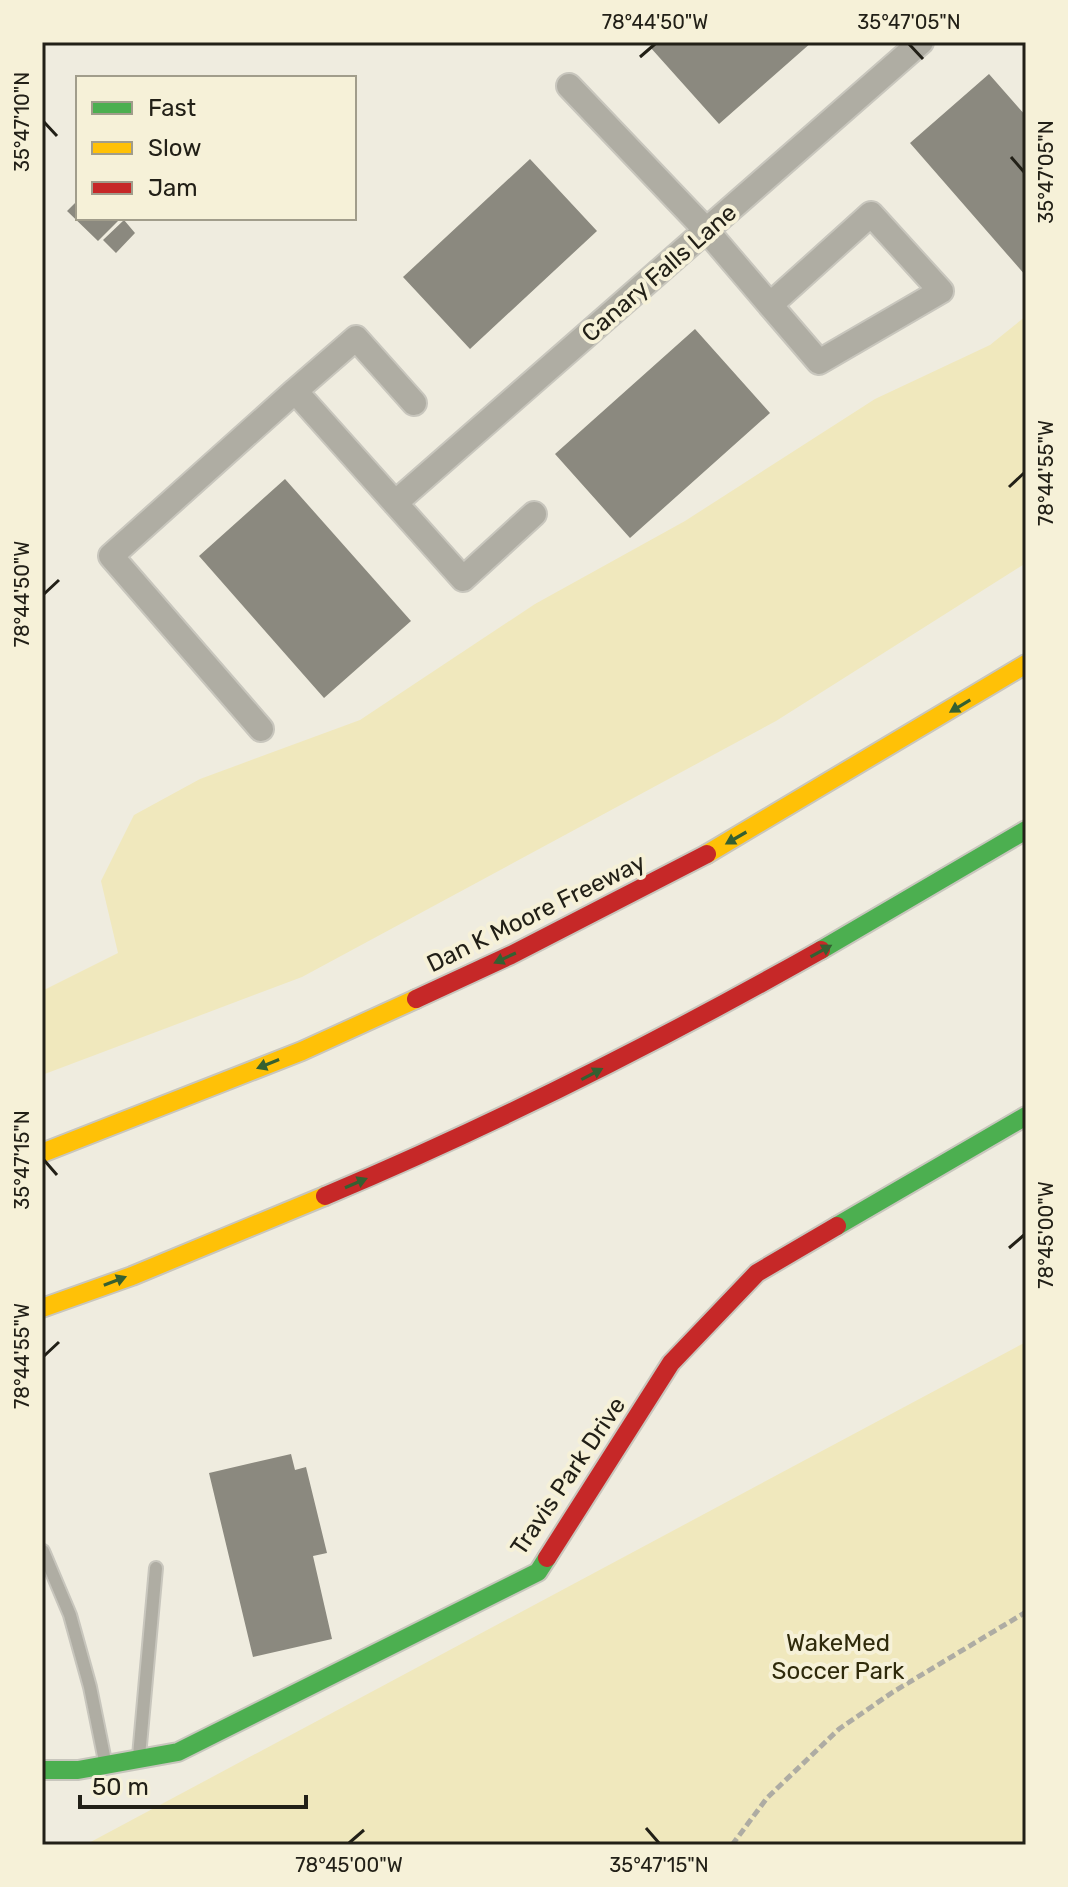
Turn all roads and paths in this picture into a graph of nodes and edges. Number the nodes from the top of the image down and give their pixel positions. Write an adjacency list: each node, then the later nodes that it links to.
1 (921, 42): 3 (street, Canary Falls Lane)
2 (569, 86): 3 (street)
3 (707, 231): 4 (street); 7 (street, Canary Falls Lane)
4 (770, 305): 4 (street)
5 (295, 391): 6 (street); 7 (street); 10 (street)
6 (414, 403)
7 (395, 503): 8 (street)
8 (534, 514)
9 (1026, 664): 13 (main road, Dan K Moore Freeway, one-way to 13)
10 (261, 729)
11 (1026, 830): 14 (main road, one-way to 11)
12 (1026, 1116): 18 (main road, Travis Park Drive)
13 (42, 1153)
14 (42, 1308)
15 (43, 1551): 19 (lane)
16 (156, 1568): 18 (lane)
17 (1026, 1612): 21 (path)
18 (139, 1759): 19 (main road, Travis Park Drive)
19 (105, 1764): 20 (main road, Travis Park Drive)
20 (42, 1770)
21 (732, 1845)

